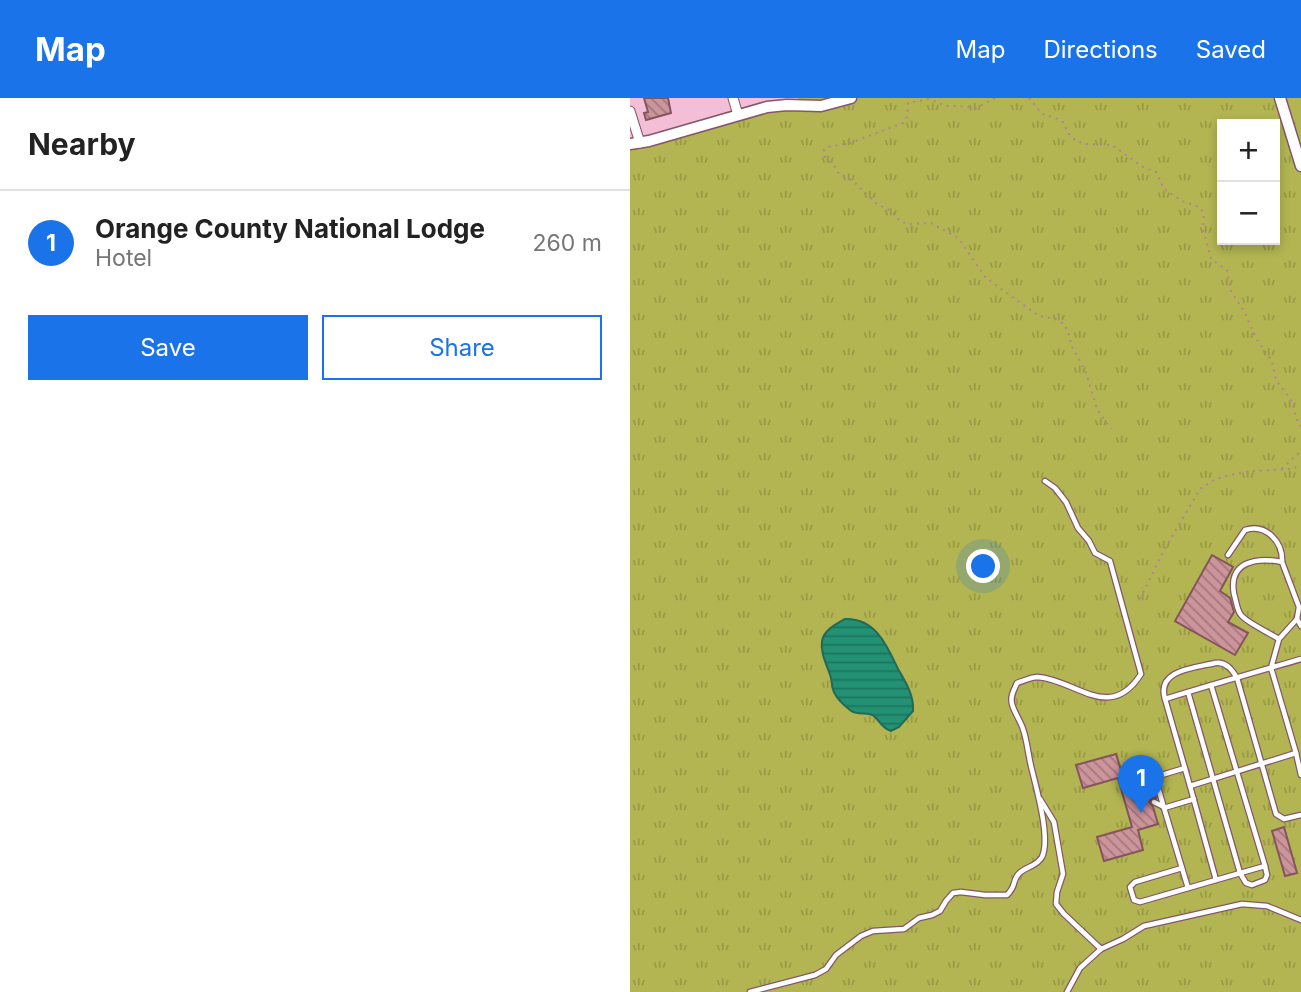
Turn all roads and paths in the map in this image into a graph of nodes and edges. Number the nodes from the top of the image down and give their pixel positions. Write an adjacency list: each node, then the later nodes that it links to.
1 (733, 98): 9 (street)
2 (850, 98): 9 (street)
3 (907, 98): 7 (path)
4 (995, 98): 7 (path)
5 (1029, 98): 12 (path)
6 (1280, 98): 11 (street)
7 (908, 103): 13 (path)
8 (630, 111): 10 (street)
9 (738, 115): 10 (street)
10 (635, 143)
11 (1301, 166)
12 (1301, 427)
13 (1111, 429)
14 (1301, 451): 16 (path)
15 (1301, 466): 16 (path)
16 (1281, 470): 20 (path)
17 (1045, 481): 40 (lane)
18 (1228, 555): 19 (lane)
19 (1282, 562): 21 (lane); 24 (lane)
20 (1140, 599)
21 (1300, 607): 22 (lane)
22 (1297, 619): 23 (lane); 24 (lane)
23 (1301, 625)
24 (1279, 639): 26 (lane)
25 (1301, 659): 26 (lane)
26 (1271, 668): 27 (lane); 31 (lane)
27 (1237, 678): 28 (lane); 30 (lane); 32 (lane)
28 (1211, 685): 29 (lane); 34 (lane)
29 (1188, 692): 30 (lane); 37 (lane)
30 (1165, 699): 33 (lane)
31 (1296, 753): 32 (lane); 35 (lane)
32 (1261, 764): 34 (lane); 44 (lane)
33 (1185, 768): 36 (lane); 38 (lane)
34 (1237, 771): 37 (lane); 45 (lane)
35 (1301, 775)
36 (1155, 777): 39 (lane); 43 (lane)
37 (1213, 779): 38 (lane); 47 (lane)
38 (1190, 786): 41 (lane)
39 (1150, 788)
40 (1038, 794): 51 (lane); 52 (lane)
41 (1194, 799): 43 (lane); 48 (lane)
42 (1154, 802): 43 (lane)
43 (1164, 808): 46 (lane)
44 (1301, 814)
45 (1265, 866): 47 (lane); 47 (lane)
46 (1182, 868): 49 (lane); 49 (lane)
47 (1240, 873): 48 (lane)
48 (1216, 880): 49 (lane)
49 (1188, 888)
50 (1301, 920): 51 (lane)
51 (1101, 949): 53 (lane)
52 (751, 992)
53 (1067, 992)

